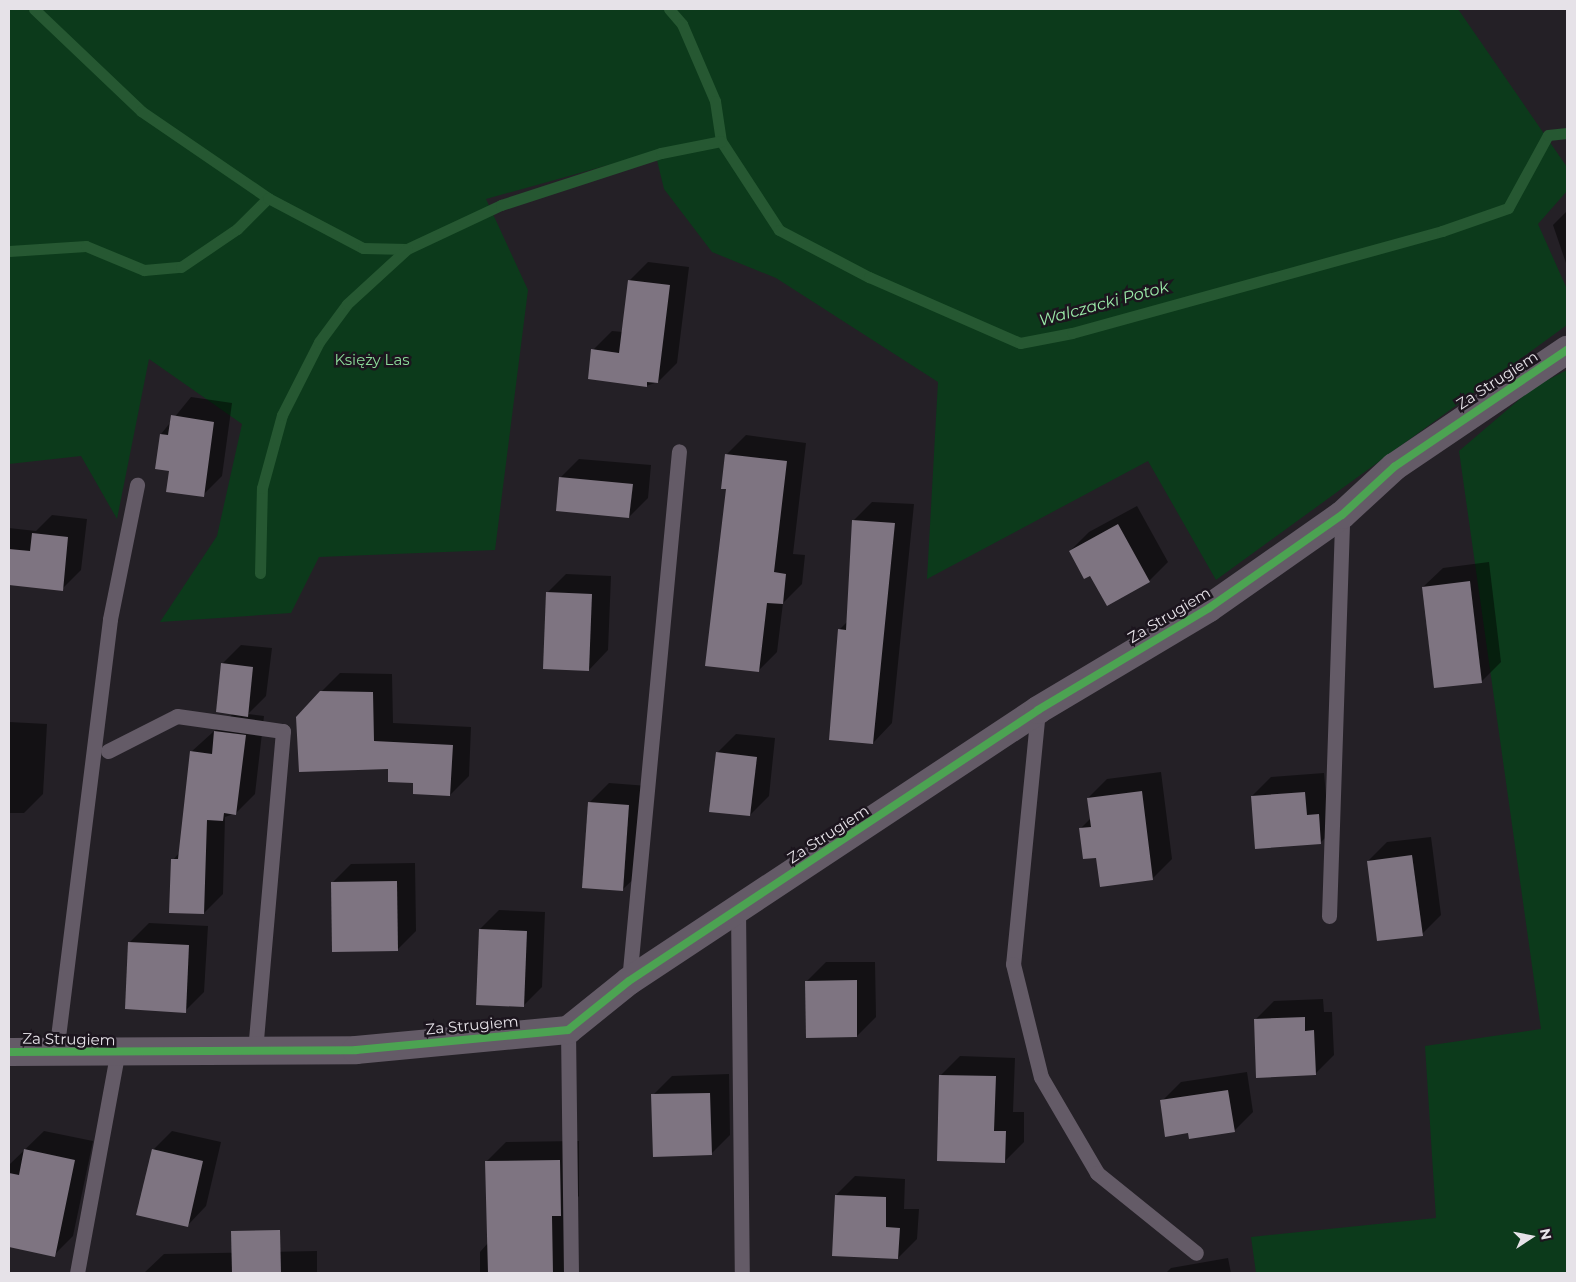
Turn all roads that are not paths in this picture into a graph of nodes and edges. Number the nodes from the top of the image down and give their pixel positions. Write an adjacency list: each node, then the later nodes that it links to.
1 (1567, 350): 4 (street, Za Strugiem)
2 (679, 451): 9 (lane)
3 (137, 485): 13 (lane)
4 (1342, 515): 5 (street, Za Strugiem); 8 (lane)
5 (1038, 710): 7 (street, Za Strugiem); 15 (lane)
6 (108, 751): 11 (lane)
7 (738, 909): 9 (street, Za Strugiem); 18 (lane)
8 (1329, 916)
9 (629, 981): 10 (street, Za Strugiem)
10 (568, 1030): 11 (street, Za Strugiem); 17 (lane)
11 (255, 1050): 14 (street, Za Strugiem)
12 (9, 1052): 13 (street, Za Strugiem)
13 (56, 1053): 14 (street, Za Strugiem)
14 (117, 1054): 16 (lane)
15 (1196, 1253)
16 (77, 1273)
17 (571, 1273)
18 (742, 1273)

